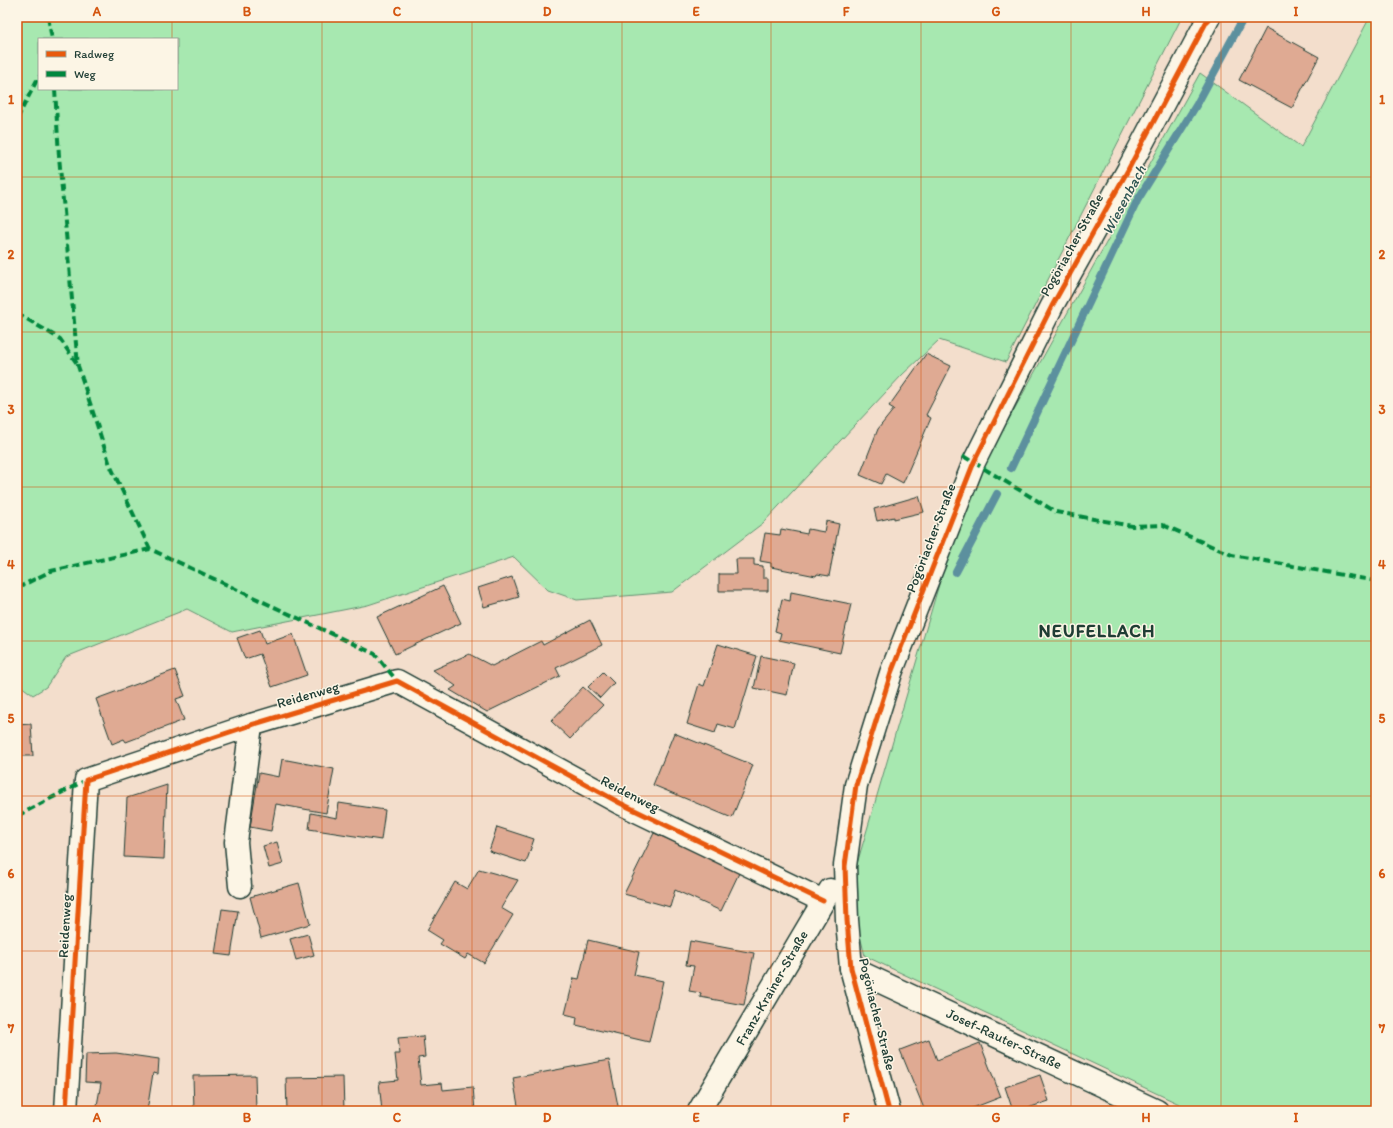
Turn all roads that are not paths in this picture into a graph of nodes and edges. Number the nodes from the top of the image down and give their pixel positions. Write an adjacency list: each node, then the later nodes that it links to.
1 (1210, 17): 3 (street, Pogöriacher Straße)
2 (251, 724): 4 (street); 5 (street, Reidenweg); 7 (street, Reidenweg)
3 (845, 866): 5 (street, Franz-Krainer-Straße); 6 (street, Pogöriacher Straße)
4 (240, 886)
5 (823, 901): 8 (street, Franz-Krainer-Straße)
6 (851, 968): 9 (street, Pogöriacher Straße); 10 (street, Josef-Rauter-Straße)
7 (66, 1111)
8 (699, 1111)
9 (889, 1111)
10 (1156, 1111)

